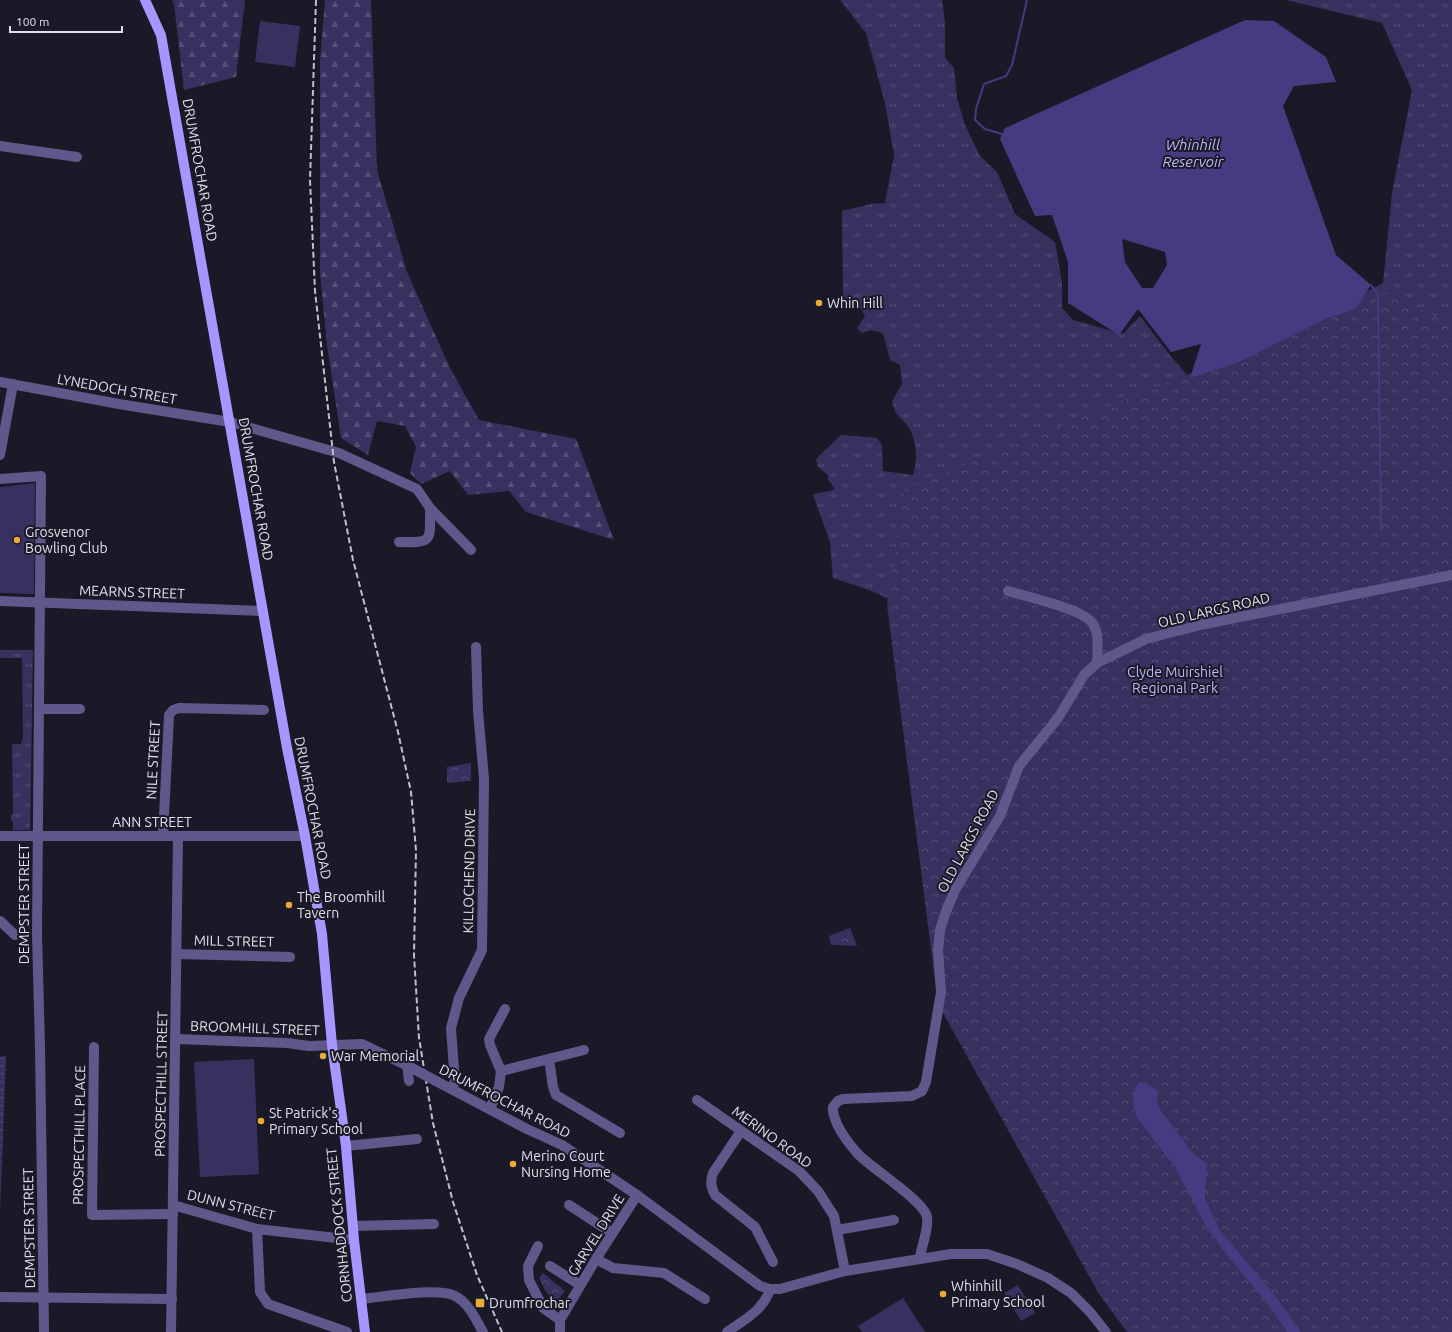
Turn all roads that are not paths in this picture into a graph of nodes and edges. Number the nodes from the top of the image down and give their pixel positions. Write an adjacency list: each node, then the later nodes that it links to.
1 (145, 0): 6 (main road, DRUMFROCHAR ROAD)
2 (0, 146): 3 (street)
3 (77, 157)
4 (0, 382): 5 (street, LYNEDOCH STREET)
5 (13, 384): 6 (street, LYNEDOCH STREET); 7 (street)
6 (230, 422): 9 (street, LYNEDOCH STREET); 16 (main road, DRUMFROCHAR ROAD)
7 (0, 455)
8 (0, 479): 15 (street, DEMPSTER STREET)
9 (430, 508): 10 (street); 11 (street, LYNEDOCH STREET)
10 (399, 542)
11 (471, 550)
12 (1452, 576): 18 (street, OLD LARGS ROAD)
13 (1008, 591): 18 (street)
14 (0, 601): 15 (street, MEARNS STREET)
15 (40, 602): 16 (street, MEARNS STREET); 19 (street, DEMPSTER STREET)
16 (263, 611): 25 (main road, DRUMFROCHAR ROAD)
17 (476, 647): 40 (street, KILLOCHEND DRIVE)
18 (1097, 663): 59 (street, OLD LARGS ROAD)
19 (39, 709): 20 (street); 26 (street, DEMPSTER STREET)
20 (80, 710)
21 (264, 710): 23 (street, NILE STREET)
22 (0, 836): 26 (street, ANN STREET)
23 (163, 836): 24 (street, ANN STREET); 26 (street, ANN STREET)
24 (178, 836): 25 (street, ANN STREET); 29 (street, PROSPECTHILL STREET)
25 (305, 836): 33 (main road, DRUMFROCHAR ROAD)
26 (38, 837): 66 (street, DEMPSTER STREET)
27 (0, 921): 28 (street)
28 (15, 935)
29 (177, 954): 30 (street, MILL STREET); 32 (street, PROSPECTHILL STREET)
30 (290, 957)
31 (505, 1009): 38 (street)
32 (176, 1040): 33 (street, BROOMHILL STREET); 49 (street, PROSPECTHILL STREET)
33 (332, 1045): 37 (street, DRUMFROCHAR ROAD); 46 (main road, CORNHADDOCK STREET)
34 (94, 1046): 49 (street, PROSPECTHILL PLACE)
35 (584, 1050): 36 (street)
36 (549, 1059): 38 (street); 44 (street)
37 (409, 1066): 39 (street); 40 (street, DRUMFROCHAR ROAD, bridge)
38 (501, 1071): 42 (street)
39 (409, 1081)
40 (450, 1088): 42 (street, DRUMFROCHAR ROAD)
41 (697, 1100): 43 (street, MERINO ROAD)
42 (490, 1109): 47 (street, DRUMFROCHAR ROAD)
43 (741, 1131): 54 (street, MERINO ROAD); 60 (street)
44 (620, 1133)
45 (417, 1139): 46 (street)
46 (346, 1146): 52 (main road, CORNHADDOCK STREET)
47 (637, 1195): 55 (street, GARVEL DRIVE); 64 (street, DRUMFROCHAR ROAD)
48 (569, 1205): 55 (street)
49 (173, 1210): 53 (street, DUNN STREET); 67 (street, PROSPECTHILL STREET)
50 (894, 1220): 54 (street)
51 (434, 1224): 52 (street)
52 (352, 1226): 56 (main road, CORNHADDOCK STREET)
53 (257, 1229): 56 (street, DUNN STREET); 73 (street)
54 (837, 1230): 62 (street, MERINO ROAD)
55 (612, 1233): 58 (street, GARVEL DRIVE)
56 (354, 1240): 68 (main road, CORNHADDOCK STREET)
57 (538, 1246): 70 (street)
58 (596, 1259): 63 (street, GARVEL DRIVE); 69 (street)
59 (920, 1259): 62 (street); 78 (street)
60 (773, 1262)
61 (550, 1266): 63 (street)
62 (845, 1271): 64 (street)
63 (580, 1285): 70 (street, GARVEL DRIVE)
64 (770, 1289): 77 (street)
65 (0, 1297): 66 (street)
66 (44, 1297): 67 (street); 71 (street, DEMPSTER STREET)
67 (172, 1299): 72 (street, PROSPECTHILL STREET)
68 (361, 1299): 74 (main road, CORNHADDOCK STREET); 75 (street)
69 (705, 1299)
70 (560, 1320): 76 (street, GARVEL DRIVE)
71 (44, 1332)
72 (171, 1332)
73 (346, 1332)
74 (365, 1332)
75 (483, 1332)
76 (560, 1332)
77 (727, 1332)
78 (1106, 1332)

